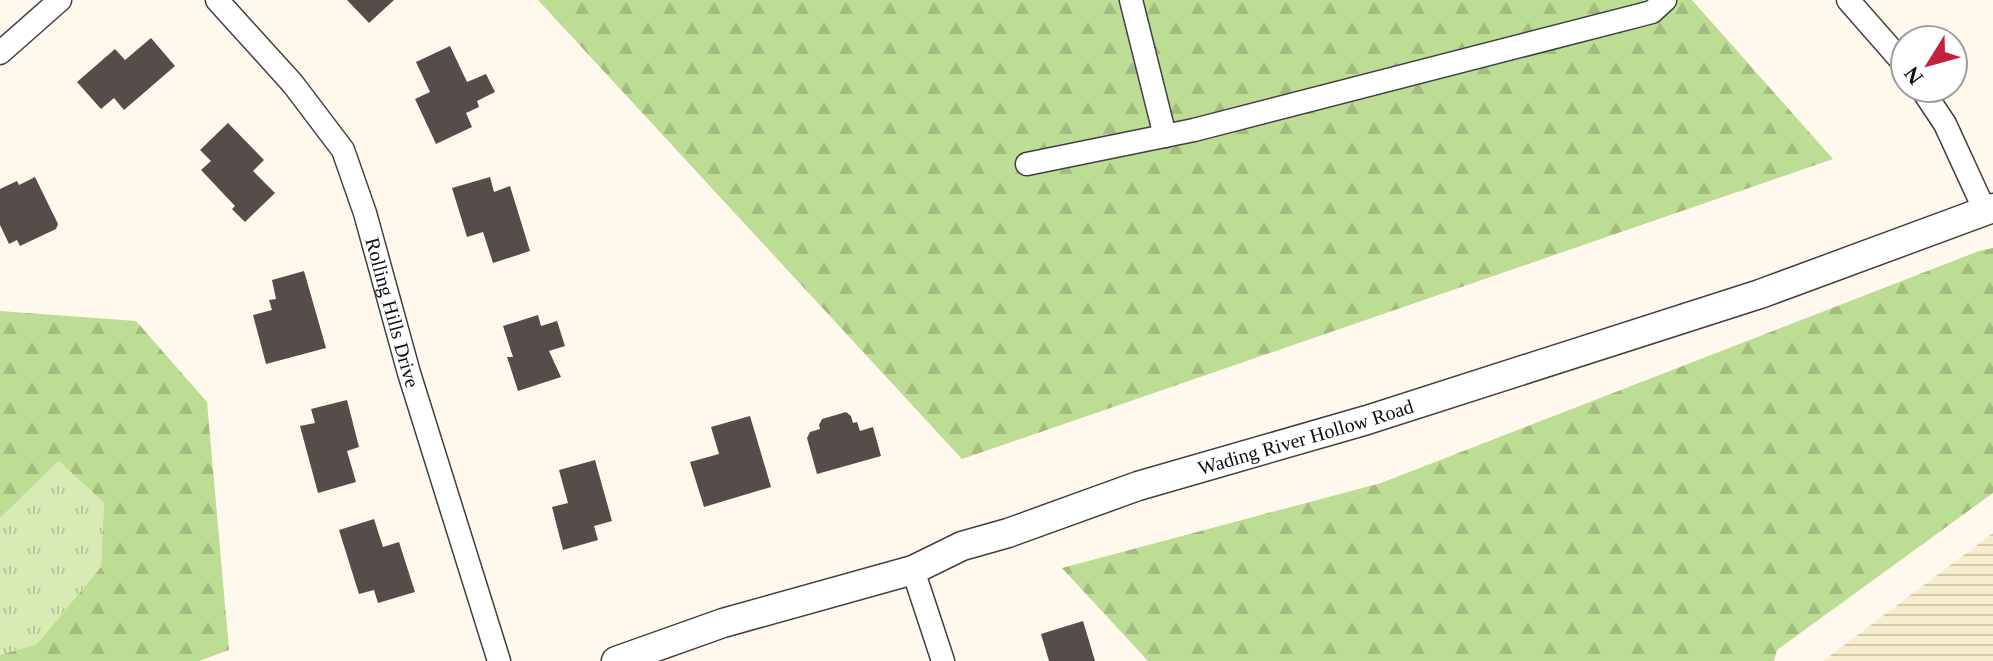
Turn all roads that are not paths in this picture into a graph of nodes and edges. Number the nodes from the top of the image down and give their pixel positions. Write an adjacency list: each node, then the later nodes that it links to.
1 (60, 0): 7 (street)
2 (217, 0): 13 (street, Rolling Hills Drive)
3 (1131, 0): 9 (street)
4 (1665, 0): 9 (street)
5 (1848, 0): 6 (street)
6 (1889, 47)
7 (0, 53)
8 (1932, 104): 11 (street)
9 (1165, 136): 10 (street)
10 (1027, 164)
11 (1989, 209): 12 (street, Wading River Hollow Road)
12 (913, 570): 14 (street, Wading River Hollow Road); 15 (street)
13 (499, 661)
14 (616, 661)
15 (943, 661)

